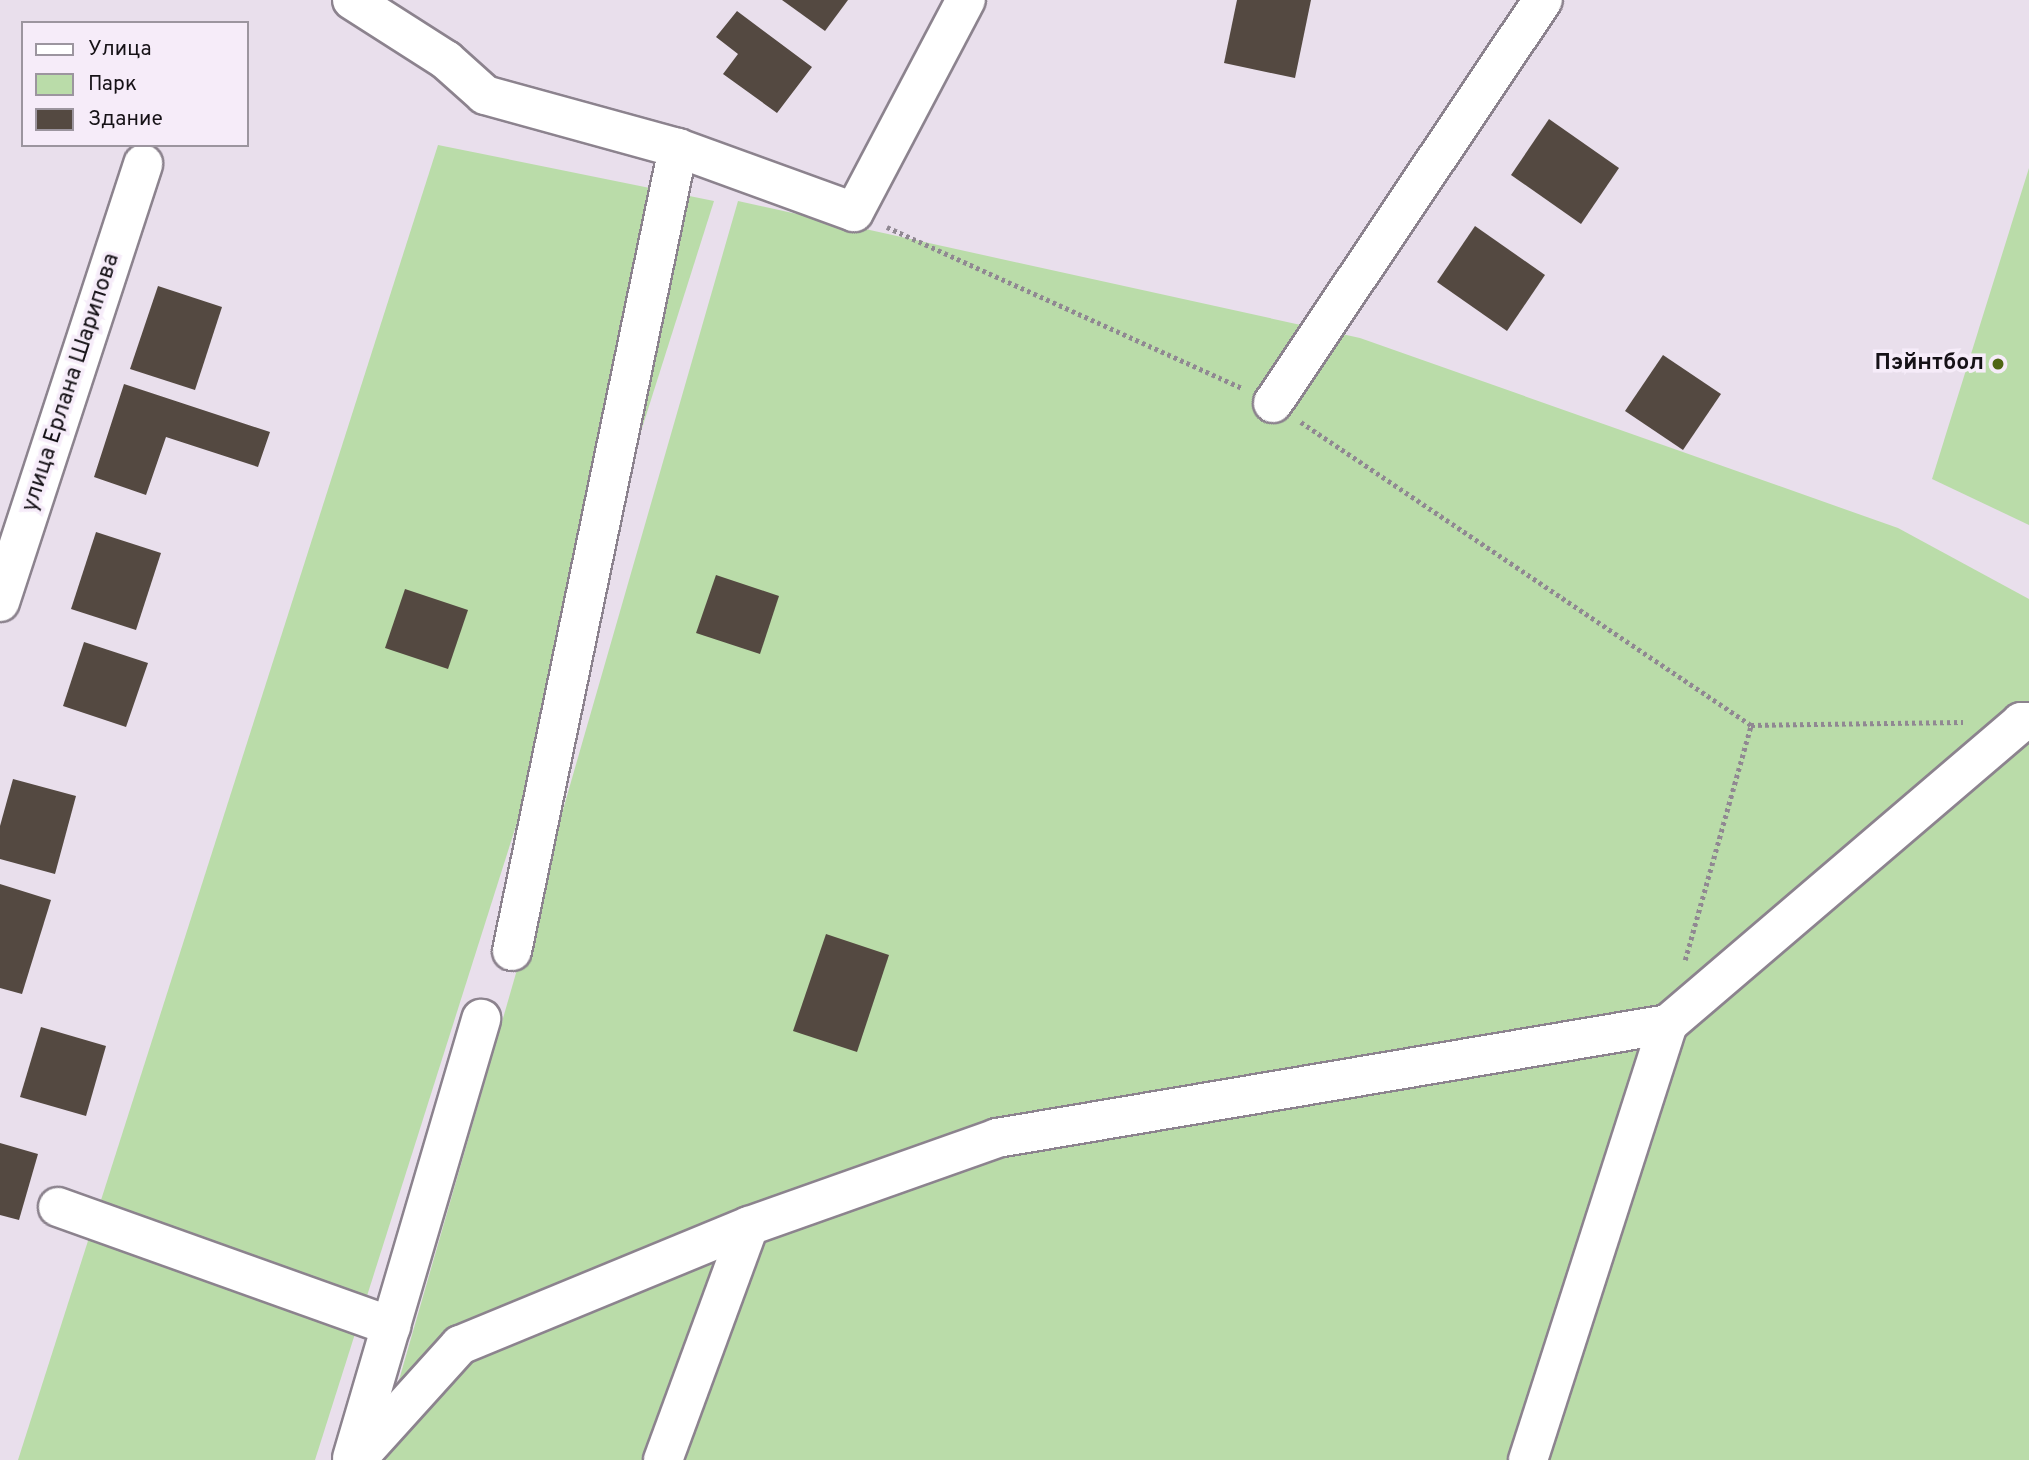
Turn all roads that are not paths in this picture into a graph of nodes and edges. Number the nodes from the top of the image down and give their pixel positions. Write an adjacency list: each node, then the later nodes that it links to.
1 (967, 0): 4 (street)
2 (1543, 0): 6 (street)
3 (374, 6): 4 (street)
4 (678, 148): 9 (street)
5 (143, 164): 7 (street, улица Ерлана Шарипова)
6 (1273, 403)
7 (0, 601)
8 (2029, 722): 11 (street)
9 (512, 951)
10 (481, 1019): 14 (street)
11 (1668, 1024): 13 (street); 17 (street)
12 (58, 1207): 14 (street)
13 (749, 1226): 15 (street); 16 (street)
14 (391, 1326): 15 (street)
15 (354, 1460)
16 (663, 1460)
17 (1528, 1460)

